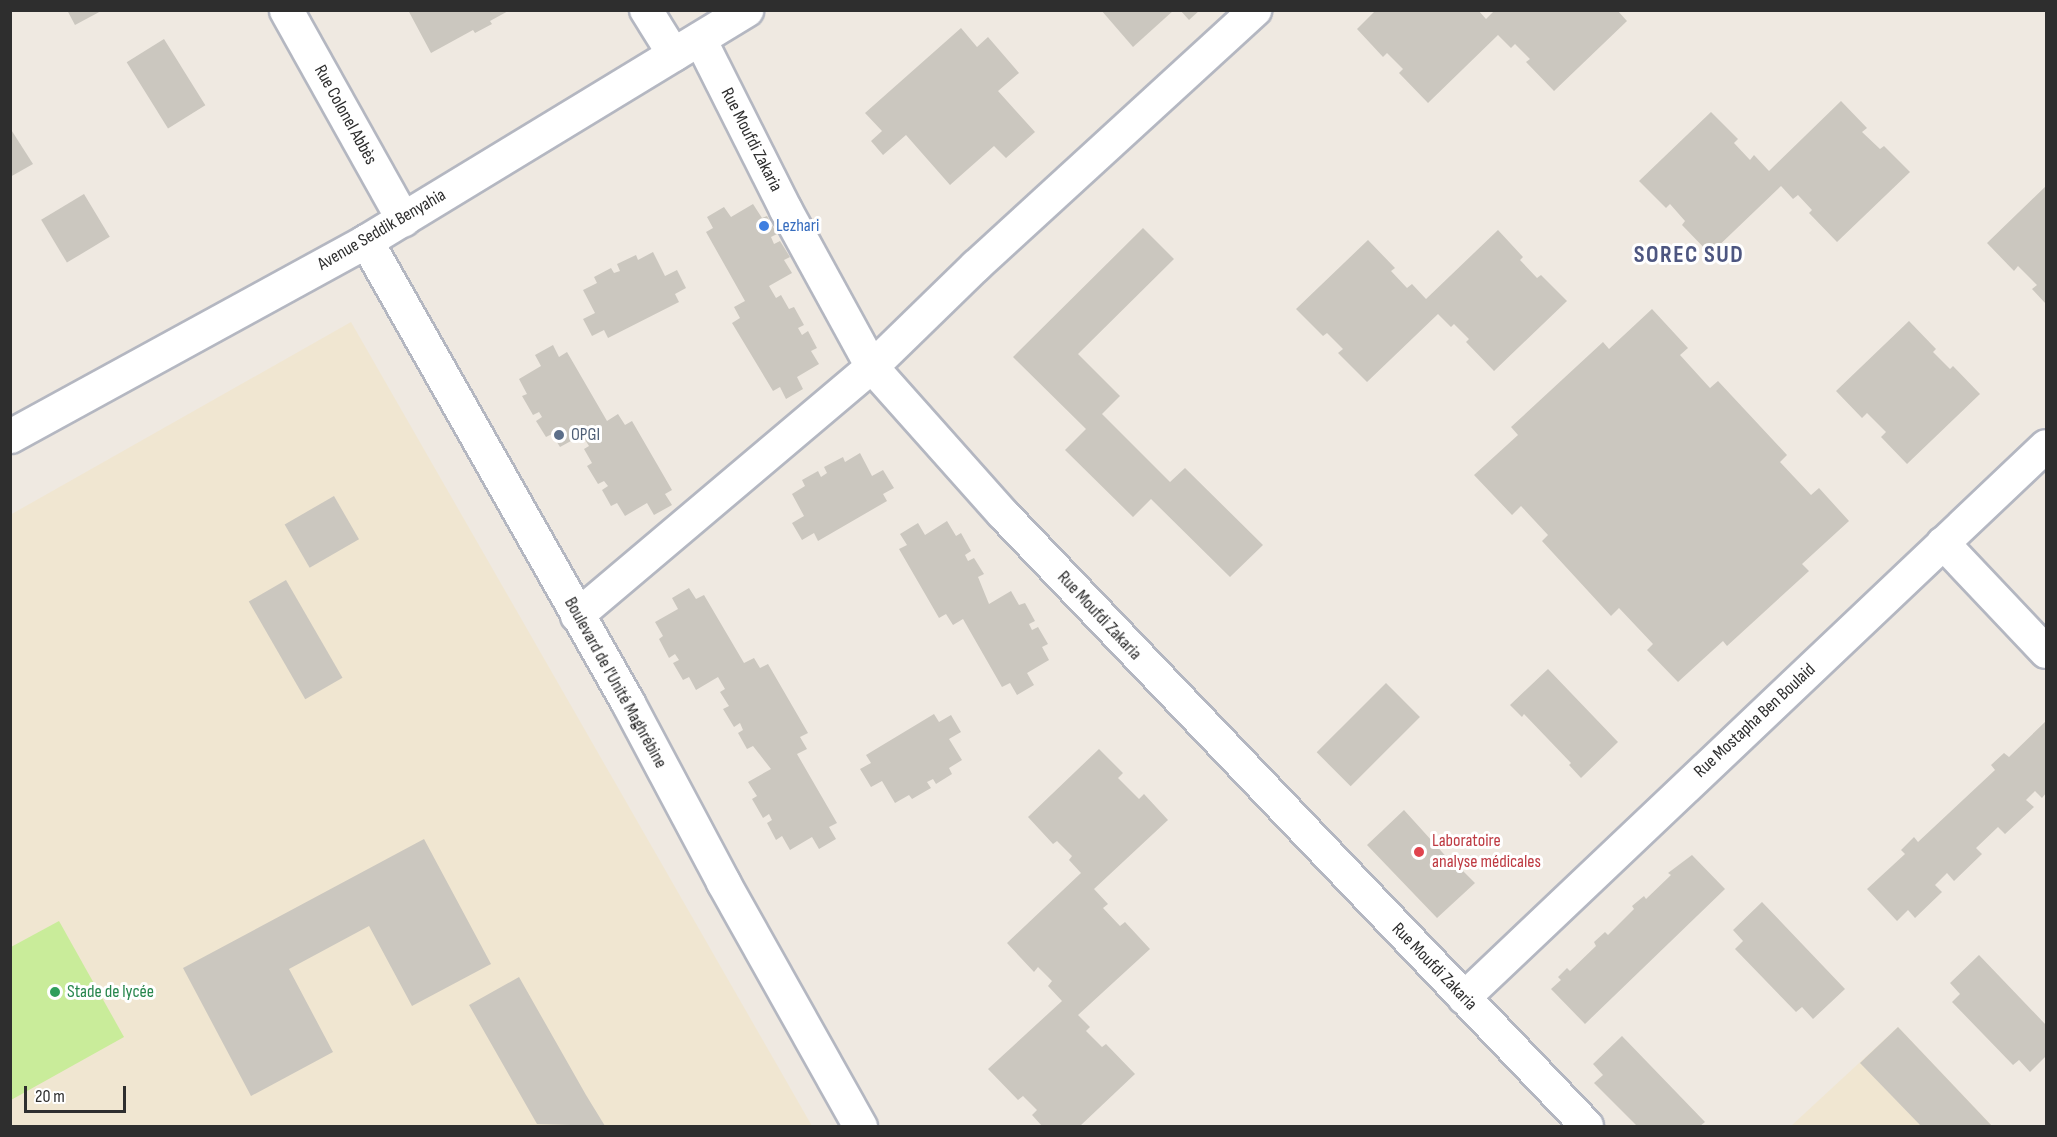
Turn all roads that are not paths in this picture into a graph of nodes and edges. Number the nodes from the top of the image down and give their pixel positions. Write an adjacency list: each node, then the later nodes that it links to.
1 (286, 10): 6 (street, Rue Colonel Abbès)
2 (646, 10): 5 (street, Rue Moufdi Zakaria)
3 (746, 10): 5 (street, Avenue Seddik Benyahia)
4 (1255, 10): 8 (street)
5 (687, 47): 6 (street, Avenue Seddik Benyahia); 8 (street, Rue Moufdi Zakaria)
6 (403, 219): 7 (street, Avenue Seddik Benyahia)
7 (366, 241): 9 (street, Avenue Seddik Benyahia); 12 (street, Boulevard de l'Unité Maghrébine)
8 (872, 367): 12 (street); 14 (street, Rue Moufdi Zakaria)
9 (10, 436)
10 (2046, 446): 11 (street, Rue Mostapha Ben Boulaid)
11 (1943, 543): 13 (street); 14 (street, Rue Mostapha Ben Boulaid)
12 (577, 616): 15 (street, Boulevard de l'Unité Maghrébine)
13 (2046, 652)
14 (1464, 998): 16 (street, Rue Moufdi Zakaria)
15 (860, 1126)
16 (1587, 1126)

